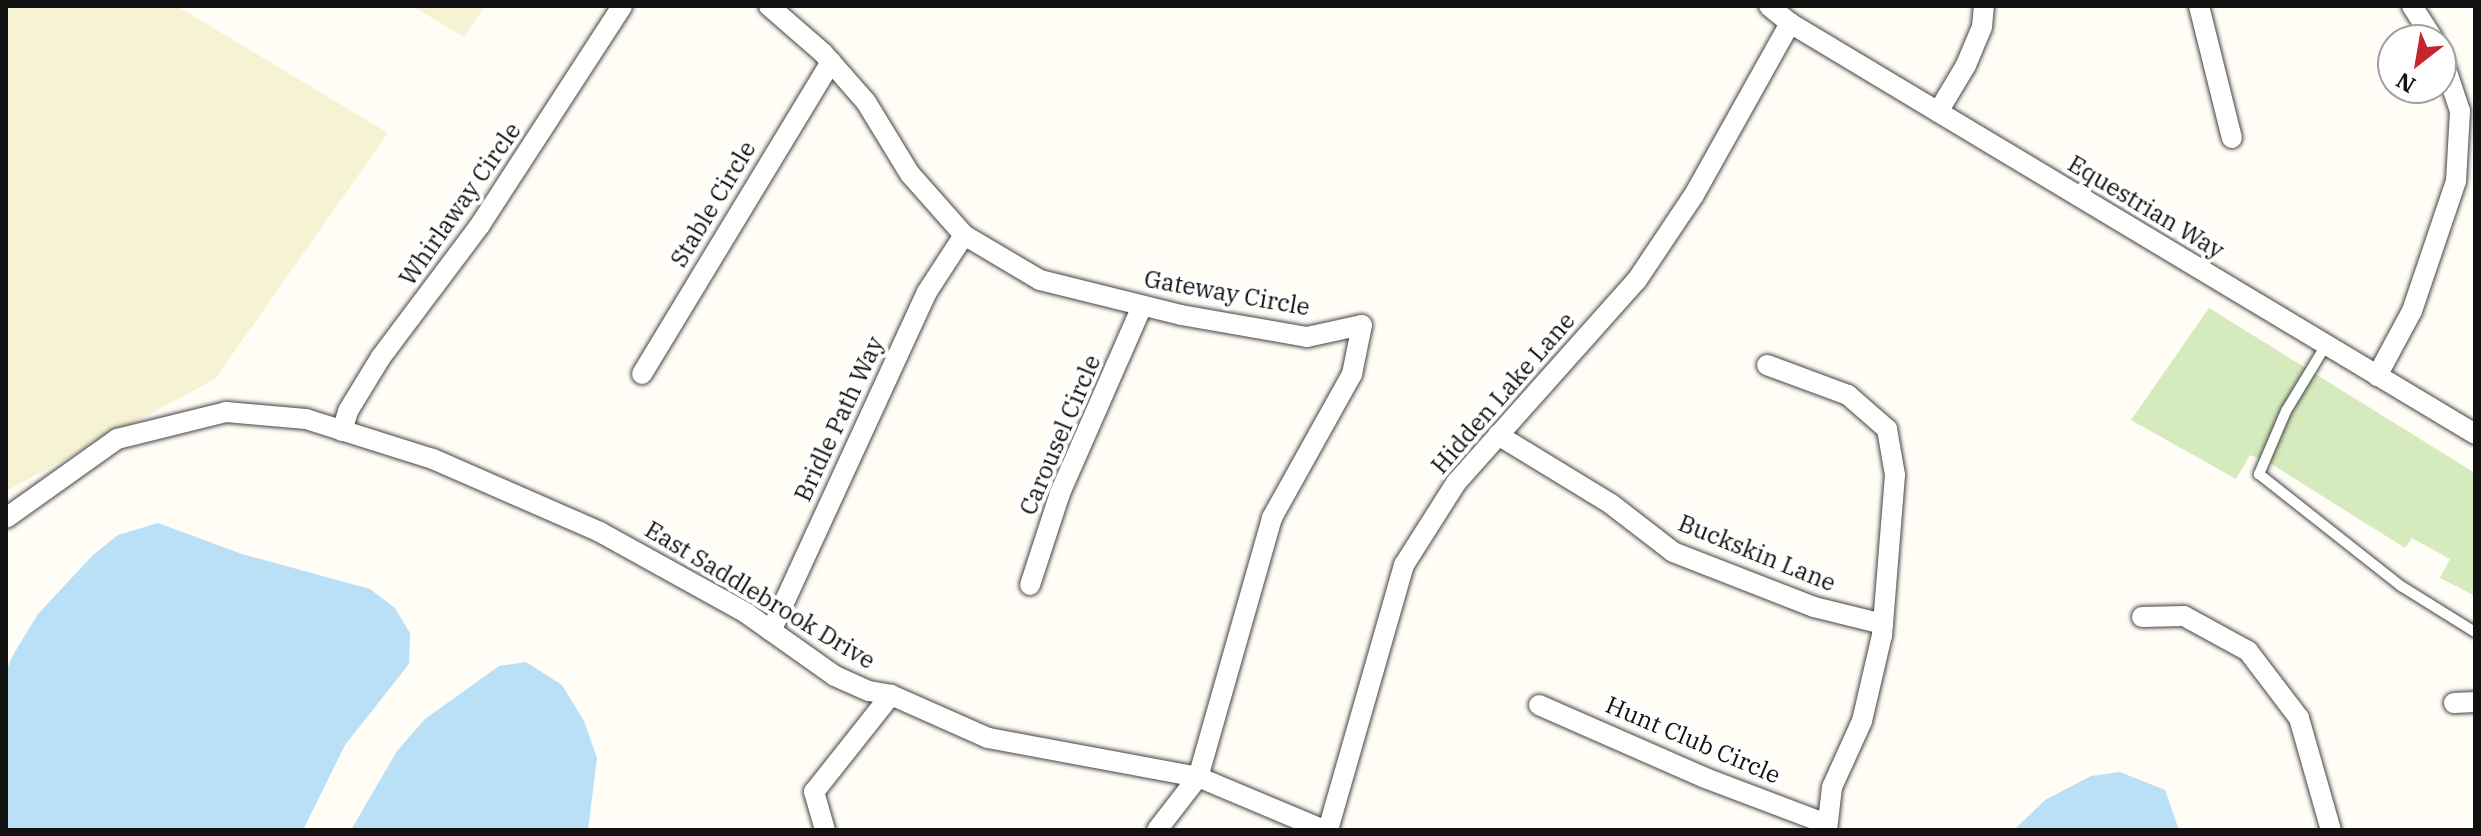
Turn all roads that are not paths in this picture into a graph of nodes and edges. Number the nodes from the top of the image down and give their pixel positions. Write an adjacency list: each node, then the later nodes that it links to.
1 (622, 6): 19 (street, Whirlaway Circle)
2 (769, 6): 9 (street, Gateway Circle)
3 (1769, 6): 7 (street, Equestrian Way)
4 (1984, 6): 11 (street)
5 (2199, 6): 12 (street)
6 (2412, 6): 8 (street)
7 (1790, 23): 11 (street, Equestrian Way); 21 (street, Hidden Lake Lane)
8 (2424, 24)
9 (831, 62): 13 (street, Gateway Circle); 17 (street, Stable Circle)
10 (2457, 102): 18 (street)
11 (1938, 112): 15 (street, Equestrian Way)
12 (2232, 138)
13 (964, 235): 14 (street, Gateway Circle); 26 (street, Bridle Path Way)
14 (1142, 306): 23 (street, Carousel Circle); 30 (street, Gateway Circle)
15 (2326, 345): 18 (street, Equestrian Way); 27 (lane)
16 (1767, 365): 25 (street)
17 (642, 374)
18 (2377, 376): 20 (street, Equestrian Way)
19 (342, 431): 22 (street, East Saddlebrook Drive); 26 (street, East Saddlebrook Drive)
20 (2475, 434)
21 (1498, 435): 25 (street, Buckskin Lane); 34 (street, Hidden Lake Lane)
22 (6, 518)
23 (1030, 585)
24 (2142, 617): 35 (street)
25 (1883, 624): 31 (street)
26 (771, 631): 28 (street, East Saddlebrook Drive)
27 (2475, 632)
28 (891, 695): 30 (street, East Saddlebrook Drive); 32 (street)
29 (1539, 705): 31 (street, Hunt Club Circle)
30 (1198, 777): 33 (street); 34 (street, East Saddlebrook Drive)
31 (1827, 827)
32 (825, 830)
33 (1157, 830)
34 (1326, 830)
35 (2331, 830)

